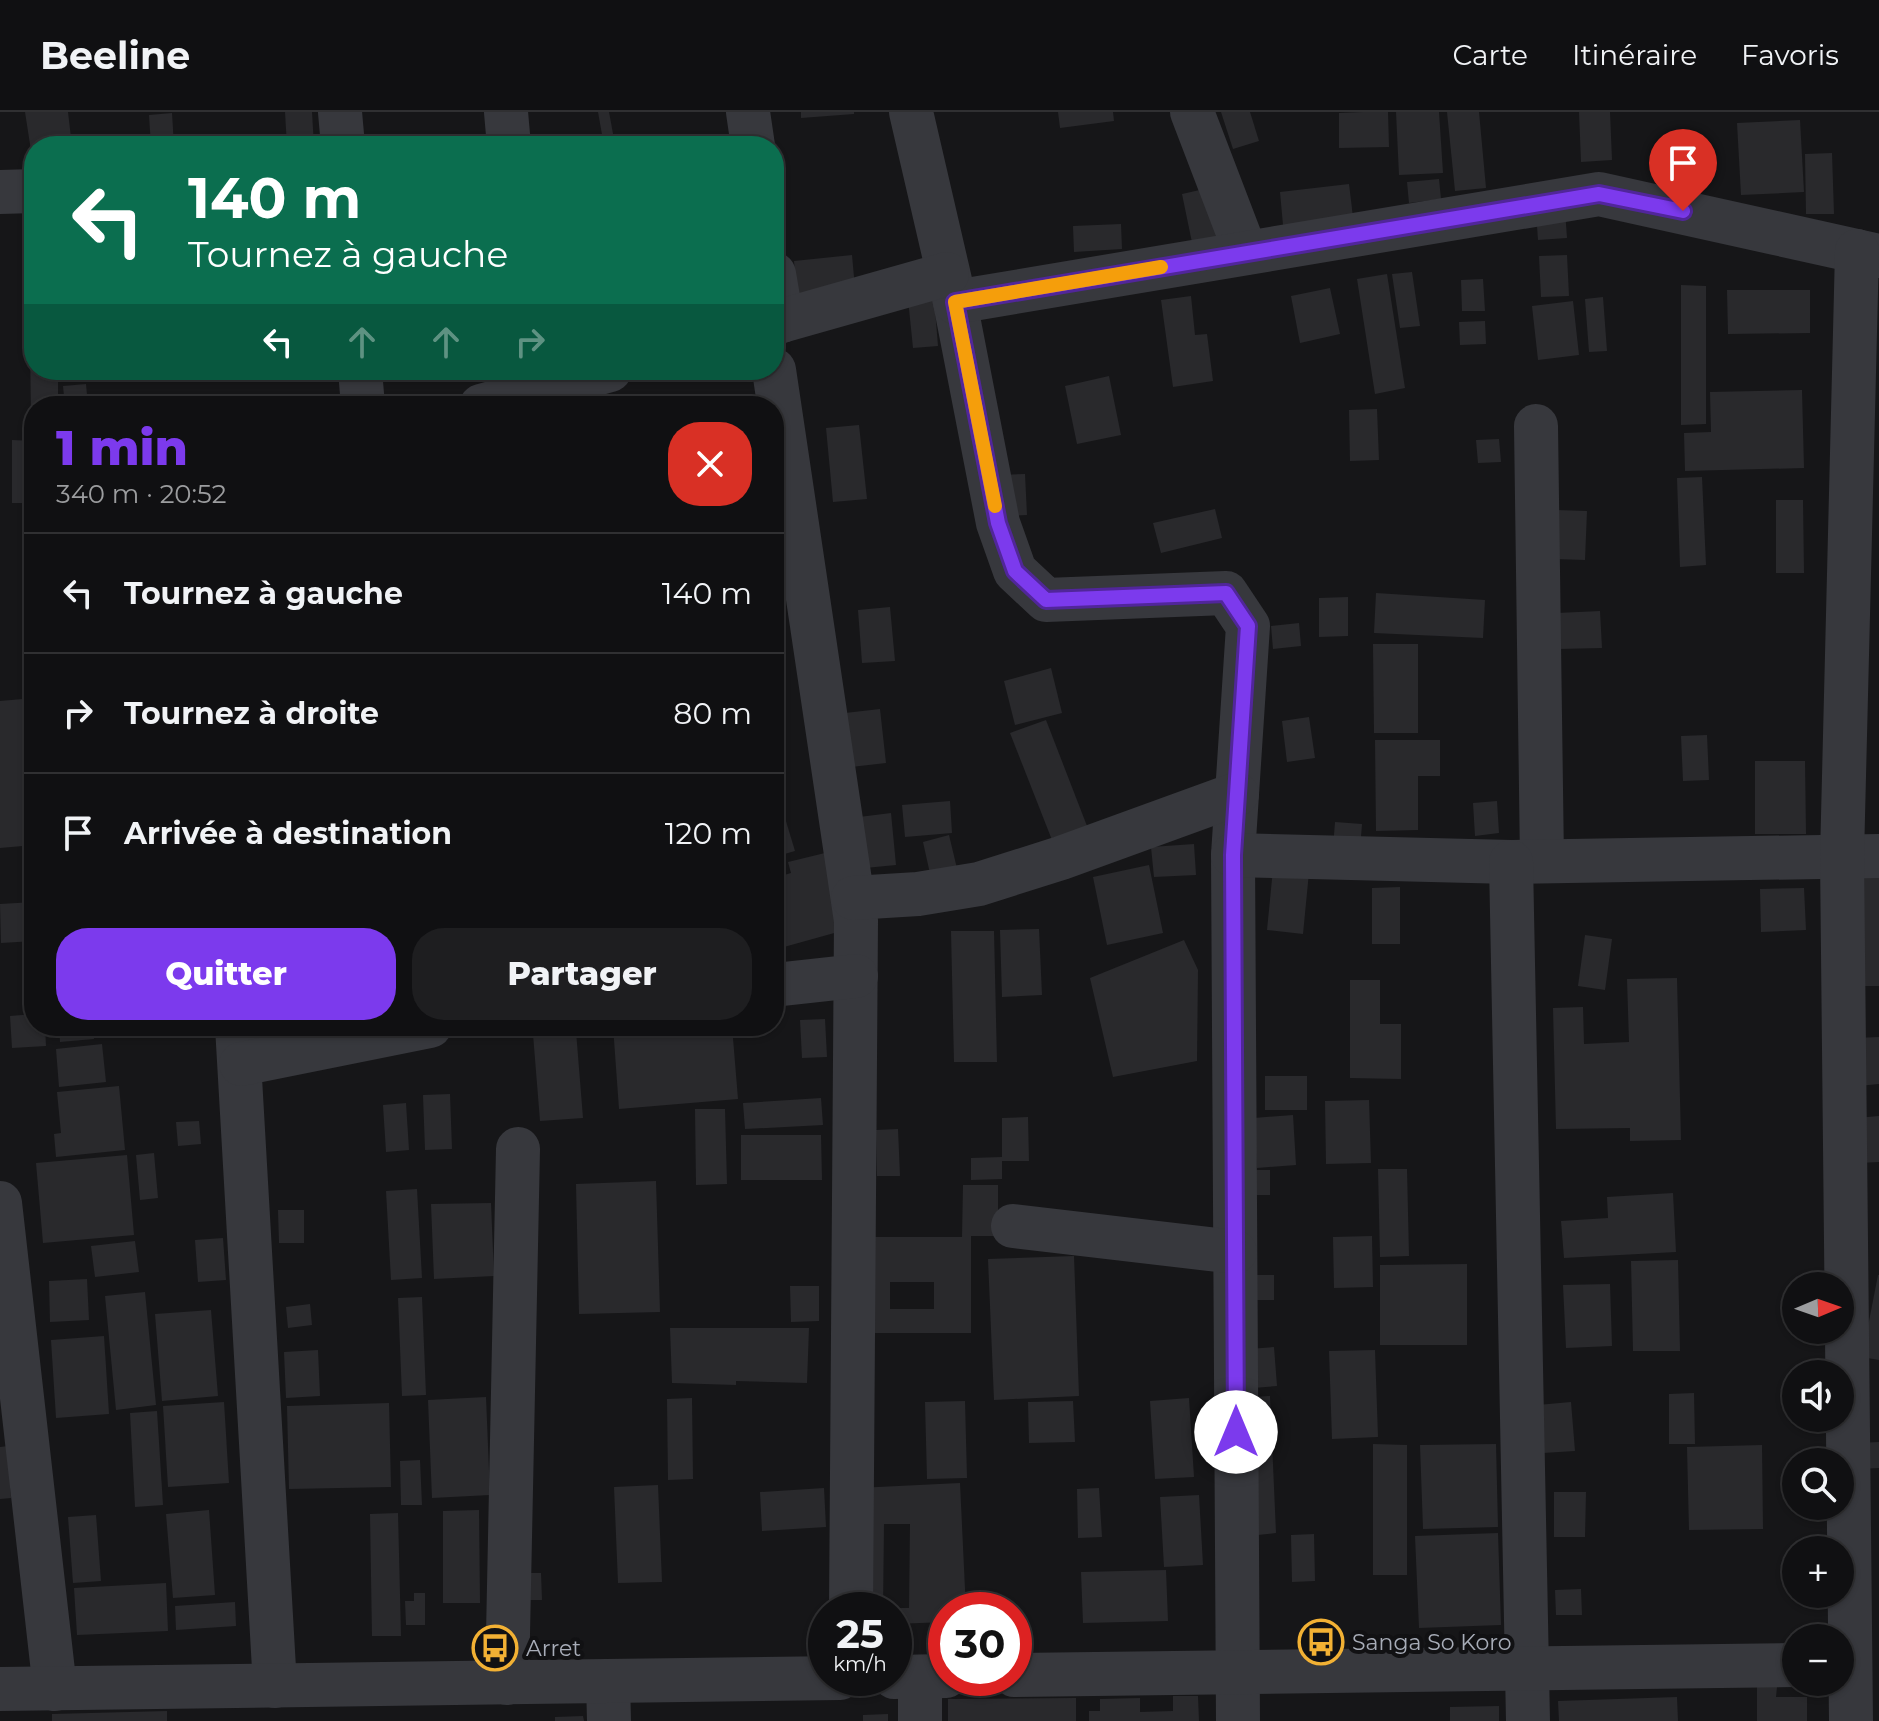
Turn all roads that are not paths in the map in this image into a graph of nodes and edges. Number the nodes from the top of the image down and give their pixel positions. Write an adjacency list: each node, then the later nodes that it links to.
1 (340, 112): 6 (street)
2 (506, 112): 7 (street)
3 (748, 112): 8 (street)
4 (911, 112): 13 (street)
5 (1192, 112): 11 (street)
6 (342, 136)
7 (508, 136)
8 (752, 136)
9 (24, 191): 10 (street)
10 (0, 192)
11 (1246, 253): 12 (street); 13 (street)
12 (1868, 253): 22 (street)
13 (951, 288): 14 (street); 20 (street)
14 (784, 321)
15 (570, 380): 16 (street)
16 (534, 389): 17 (street)
17 (512, 396)
18 (1536, 426): 23 (street)
19 (784, 437): 24 (street)
20 (1237, 794): 21 (street); 24 (street)
21 (1233, 855): 23 (street); 32 (street)
22 (1860, 856): 23 (street); 34 (street)
23 (1526, 861): 36 (street)
24 (853, 898): 25 (street)
25 (856, 976): 26 (street); 33 (street)
26 (784, 984)
27 (328, 1036): 28 (street)
28 (239, 1045): 43 (street)
29 (518, 1149): 41 (street)
30 (0, 1203): 42 (street)
31 (1013, 1226): 32 (street)
32 (1235, 1252): 37 (street)
33 (851, 1592)
34 (1857, 1662): 48 (street)
35 (1782, 1665): 36 (street)
36 (1527, 1668): 37 (street); 47 (street)
37 (1237, 1672): 38 (street); 46 (street)
38 (1032, 1675)
39 (920, 1677): 45 (street)
40 (808, 1681): 44 (street)
41 (507, 1683): 43 (street); 44 (street)
42 (21, 1697): 43 (street)
43 (302, 1697)
44 (608, 1701)
45 (920, 1721)
46 (1238, 1721)
47 (1528, 1721)
48 (1851, 1721)

